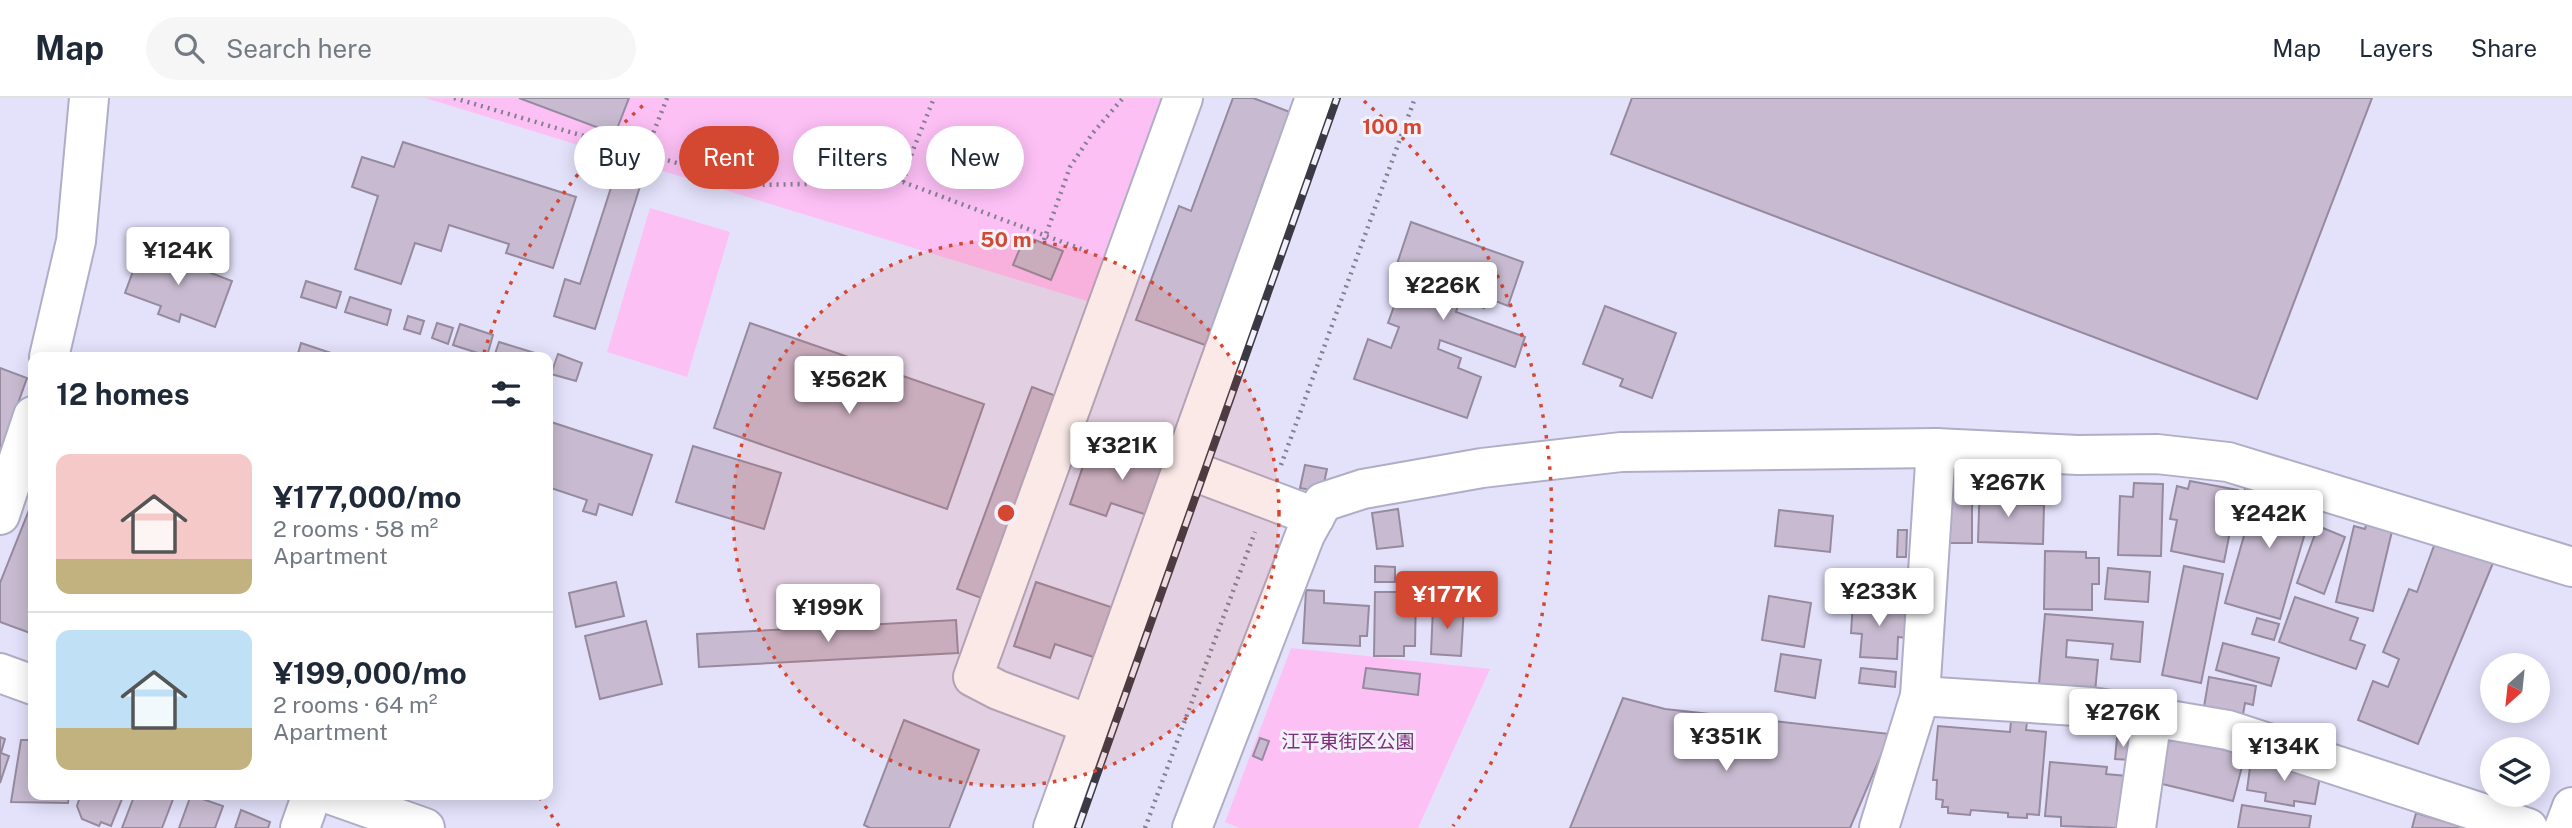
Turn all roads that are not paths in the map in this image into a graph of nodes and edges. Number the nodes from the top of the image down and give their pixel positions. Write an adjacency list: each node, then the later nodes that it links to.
1 (89, 98): 4 (street)
2 (1183, 98): 15 (street)
3 (1315, 98): 7 (street)
4 (50, 352)
5 (28, 431): 8 (street)
6 (1936, 448): 9 (street); 10 (street); 13 (street)
7 (1182, 467): 9 (street); 15 (street)
8 (0, 515)
9 (1315, 517): 22 (street)
10 (2572, 567)
11 (0, 673): 12 (street)
12 (28, 683)
13 (1920, 696): 14 (street); 23 (street)
14 (2152, 717): 24 (street); 25 (street)
15 (1089, 724): 21 (street)
16 (310, 800): 19 (street)
17 (346, 800): 20 (street)
18 (2572, 807): 26 (street)
19 (300, 828)
20 (425, 828)
21 (1054, 828)
22 (1192, 828)
23 (1879, 828)
24 (2136, 828)
25 (2528, 828)
26 (2564, 828)

